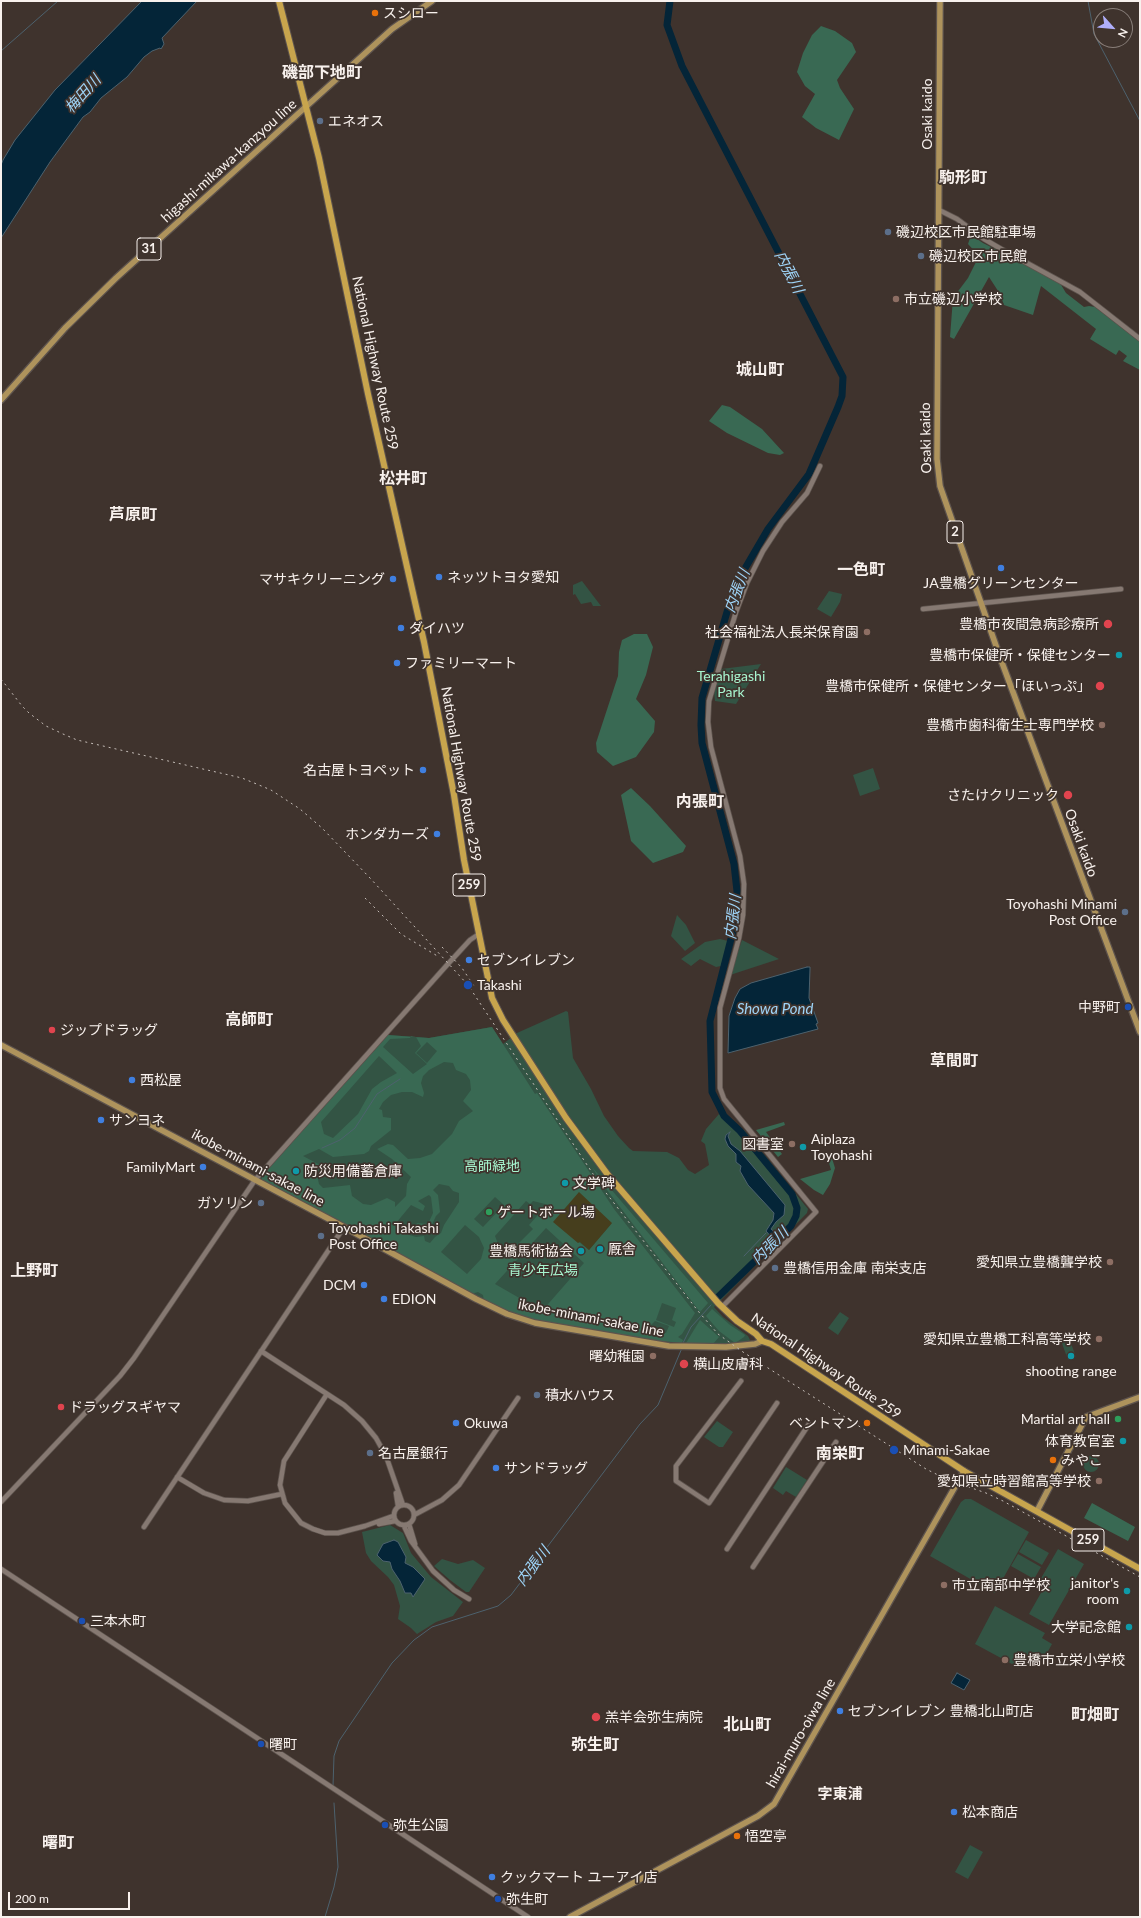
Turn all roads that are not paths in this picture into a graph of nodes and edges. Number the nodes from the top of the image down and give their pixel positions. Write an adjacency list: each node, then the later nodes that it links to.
1 (279, 1): 4 (highway, National Highway Route 259 / 259)
2 (432, 1): 4 (main road, higashi-mikawa-kanzyou line / 31)
3 (940, 1): 5 (main road, Osaki kaido / 2)
4 (306, 107): 7 (main road, higashi-mikawa-kanzyou line / 31); 12 (highway, National Highway Route 259 / 259)
5 (939, 210): 6 (street); 10 (main road, Osaki kaido / 2)
6 (1140, 340)
7 (1, 400)
8 (820, 466): 17 (street)
9 (1121, 589): 10 (street)
10 (980, 604): 11 (street); 13 (main road, Osaki kaido / 2)
11 (923, 609)
12 (479, 934): 15 (street); 17 (highway, National Highway Route 259 / 259)
13 (1140, 1032)
14 (1, 1045): 15 (main road, ikobe-minami-sakae line)
15 (255, 1180): 16 (main road, ikobe-minami-sakae line); 30 (street)
16 (344, 1227): 18 (main road, ikobe-minami-sakae line); 19 (street)
17 (722, 1307): 18 (highway, National Highway Route 259 / 259)
18 (762, 1341): 27 (highway, National Highway Route 259 / 259)
19 (261, 1351): 21 (street); 28 (street)
20 (741, 1381): 24 (street)
21 (328, 1394): 29 (street); 32 (street)
22 (1140, 1397): 34 (main road)
23 (518, 1398): 31 (street)
24 (777, 1403)
25 (810, 1424): 41 (street)
26 (836, 1442): 42 (street)
27 (964, 1471): 34 (highway, National Highway Route 259 / 259); 47 (main road, hirai-muro-oiwa line)
28 (177, 1477): 29 (street); 40 (street)
29 (282, 1494): 39 (street)
30 (1, 1502)
31 (437, 1502): 33 (street); 35 (street)
32 (401, 1506): 33 (street); 36 (street)
33 (412, 1509): 35 (street)
34 (1037, 1511): 44 (highway, National Highway Route 259 / 259)
35 (414, 1515): 38 (street)
36 (393, 1516): 37 (street); 39 (street)
37 (395, 1521): 38 (street); 39 (street)
38 (406, 1525): 45 (street)
39 (365, 1526)
40 (144, 1527)
41 (727, 1549)
42 (753, 1567)
43 (1, 1569): 46 (street)
44 (1140, 1569)
45 (469, 1599)
46 (528, 1917)
47 (570, 1917)

